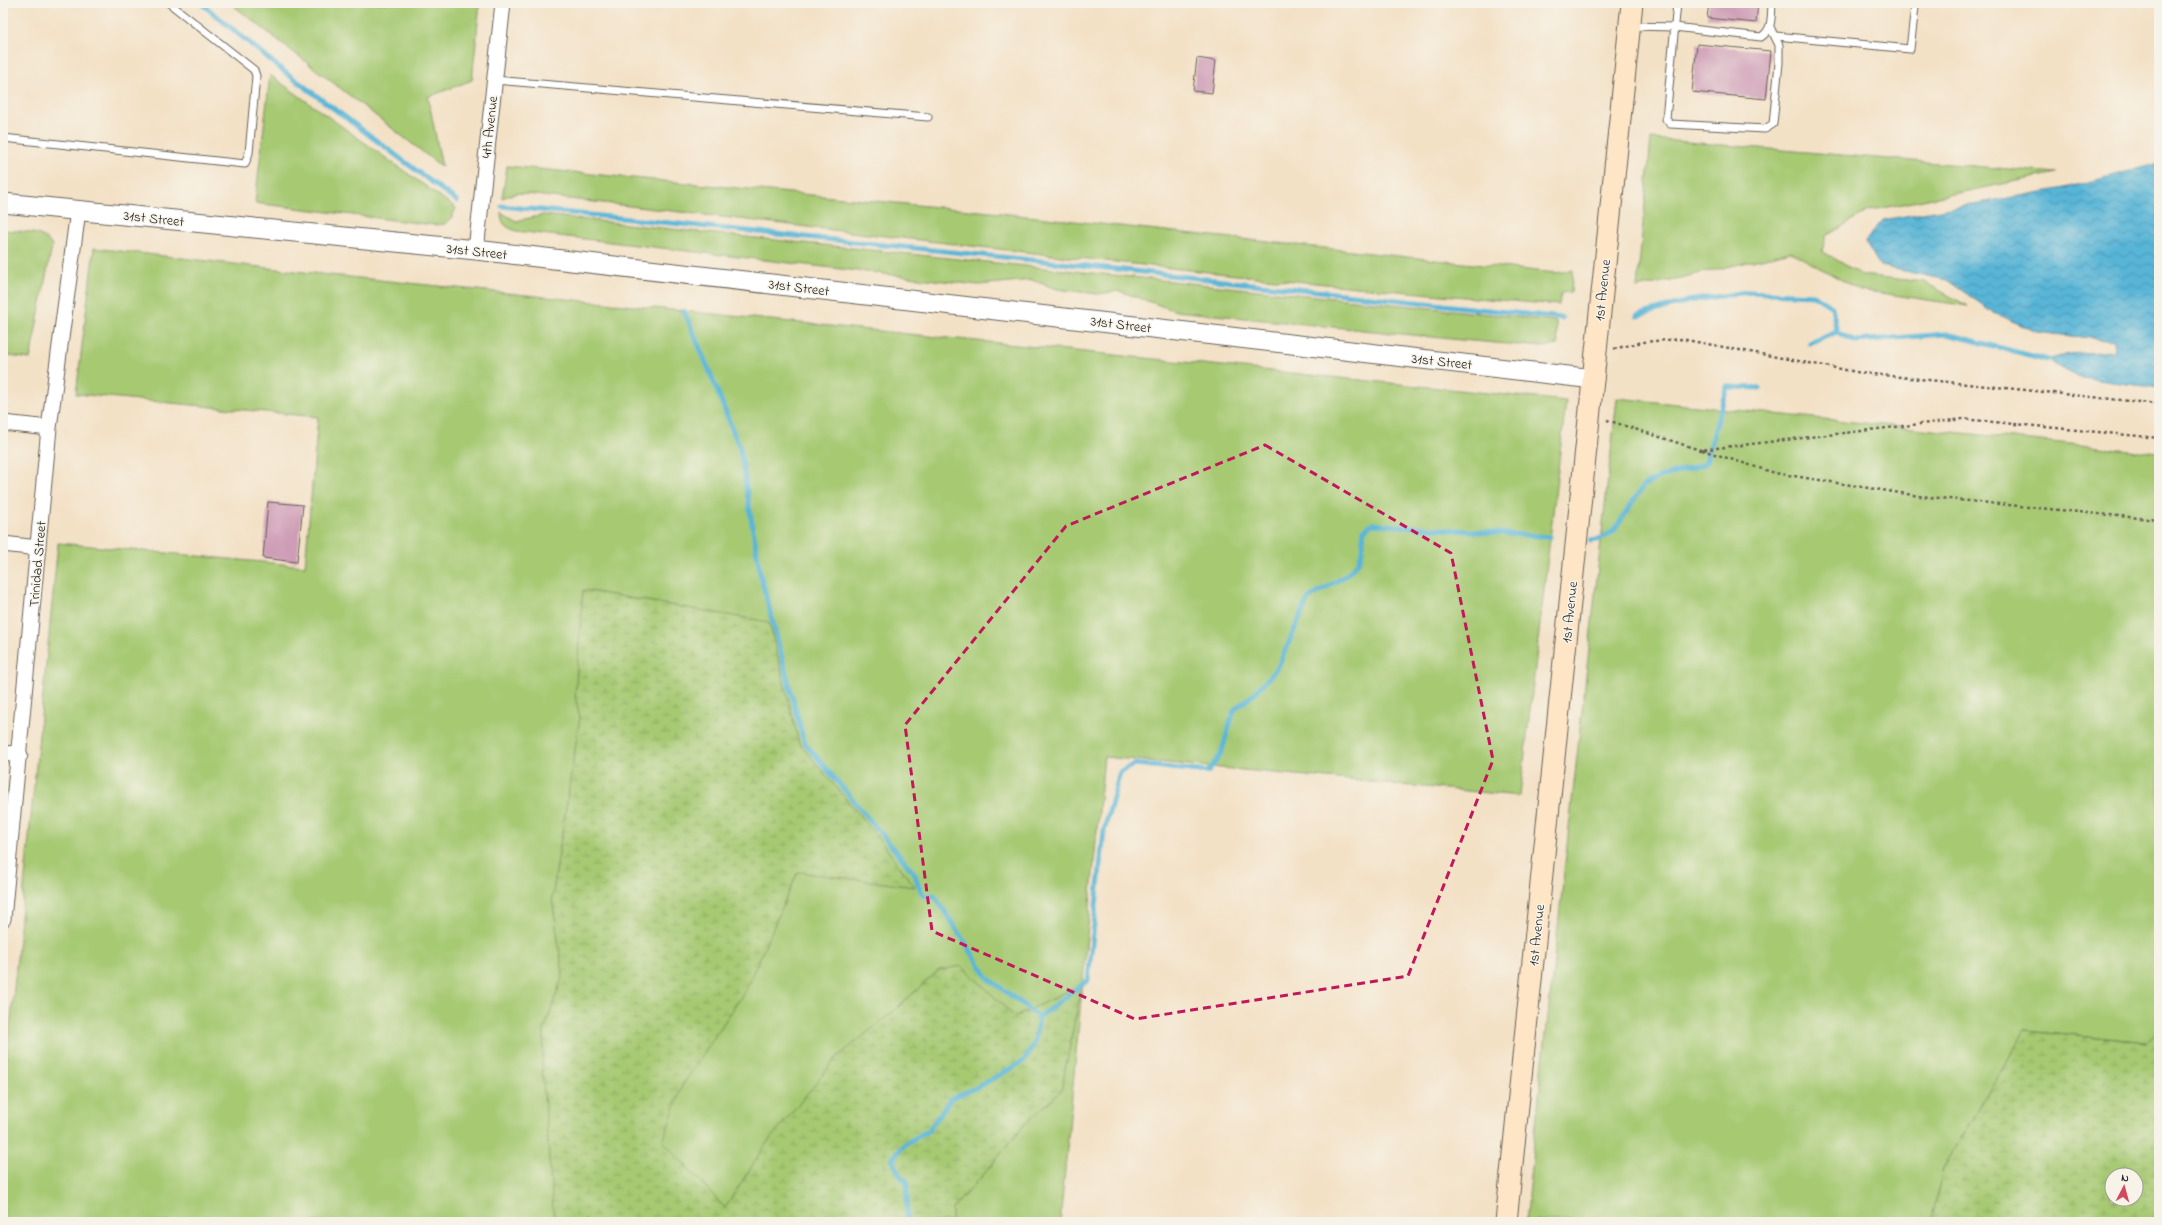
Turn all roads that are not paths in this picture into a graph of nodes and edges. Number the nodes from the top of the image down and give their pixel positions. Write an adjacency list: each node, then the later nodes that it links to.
1 (169, 3): 13 (lane)
2 (503, 3): 11 (street, 4th Avenue)
3 (1632, 3): 7 (main road, 1st Avenue)
4 (1677, 3): 8 (lane)
5 (1772, 3): 9 (lane)
6 (1914, 7): 10 (lane)
7 (1630, 26): 8 (lane); 17 (main road, 1st Avenue)
8 (1674, 27): 9 (lane); 10 (lane)
9 (1770, 27): 10 (lane)
10 (1776, 36)
11 (495, 80): 12 (lane); 16 (street, 4th Avenue)
12 (928, 117)
13 (3, 138)
14 (3, 203): 15 (street, 31st Street)
15 (78, 211): 16 (street, 31st Street); 19 (street, Trinidad Street)
16 (476, 250): 17 (street, 31st Street)
17 (1594, 379): 25 (main road, 1st Avenue)
18 (3, 423): 19 (street)
19 (49, 428): 21 (street, Trinidad Street)
20 (3, 544): 21 (street)
21 (38, 548): 23 (street, Trinidad Street)
22 (3, 753): 23 (street)
23 (20, 755): 24 (street, Trinidad Street)
24 (3, 919)
25 (1506, 1222)

